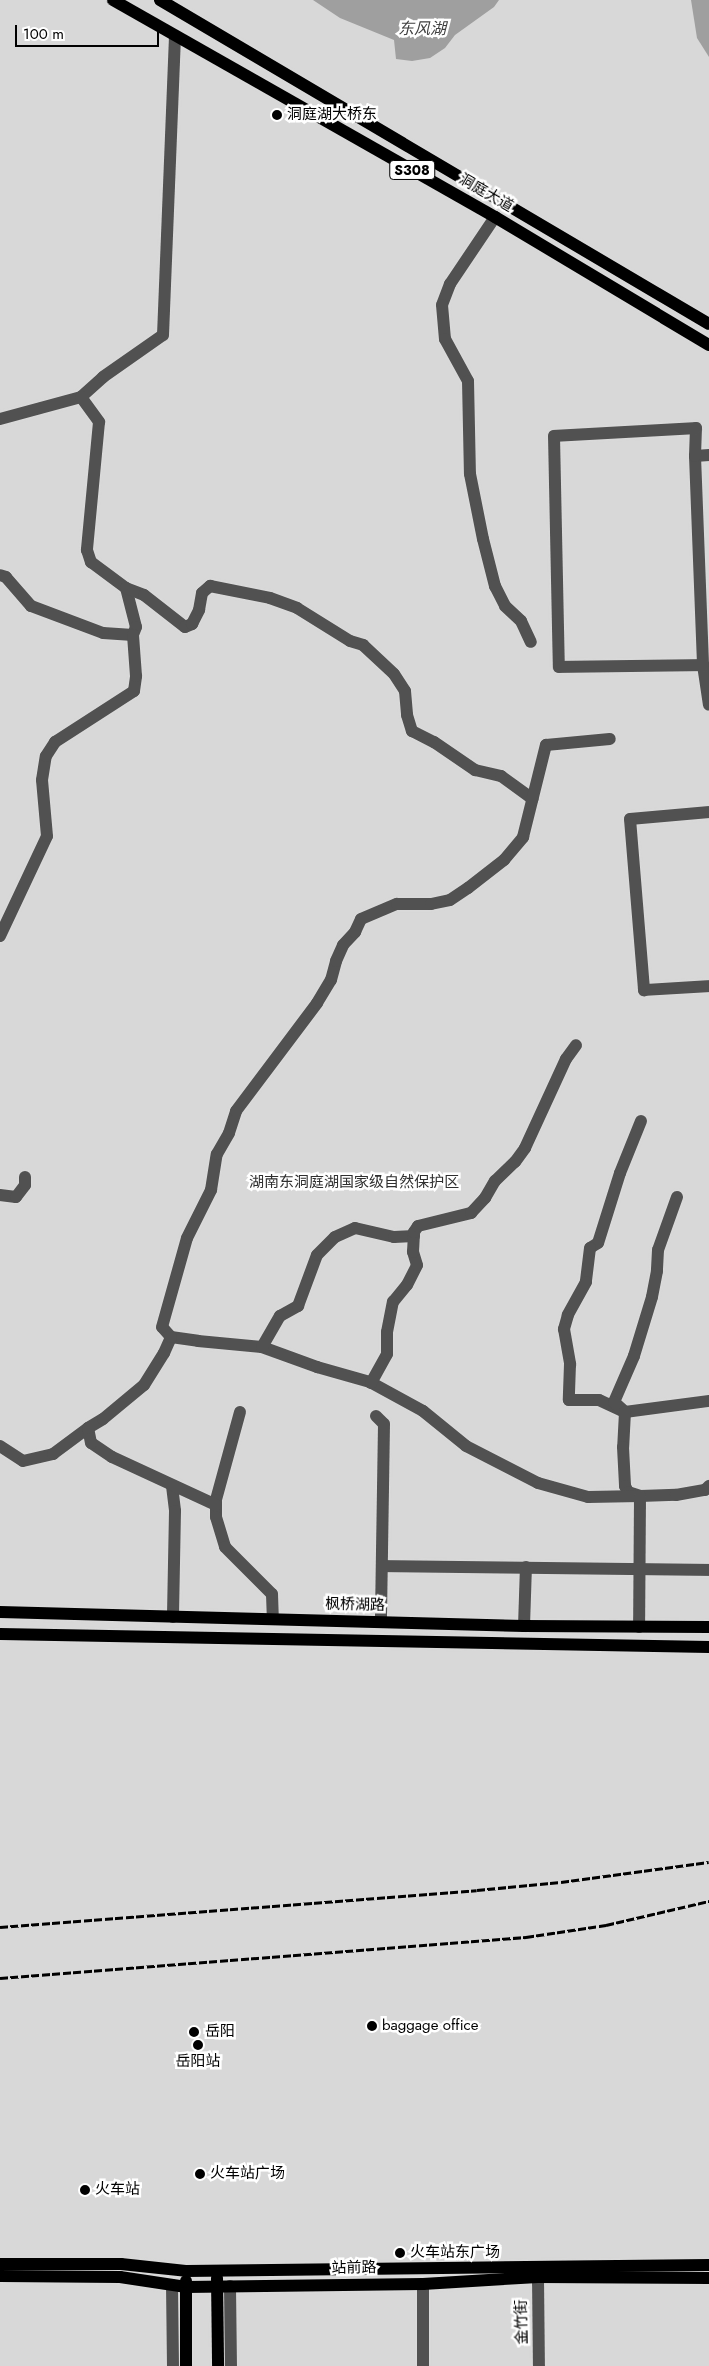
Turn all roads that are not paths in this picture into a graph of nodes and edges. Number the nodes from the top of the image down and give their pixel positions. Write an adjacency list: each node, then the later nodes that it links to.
1 (113, 0): 3 (main road, 洞庭大道 / S308)
2 (160, 0): 5 (main road, 洞庭大道 / S308)
3 (175, 36): 4 (main road, 洞庭大道 / S308); 7 (street)
4 (495, 217): 6 (main road, 洞庭大道 / S308); 14 (street)
5 (709, 324)
6 (709, 345)
7 (81, 397): 8 (street); 12 (street)
8 (0, 419)
9 (709, 455): 10 (street)
10 (695, 456): 15 (street); 15 (street)
11 (0, 575): 13 (street)
12 (126, 588): 13 (street); 18 (street)
13 (133, 635): 20 (street)
14 (531, 642)
15 (703, 665): 16 (street)
16 (709, 705)
17 (610, 739): 18 (street)
18 (533, 799): 28 (street)
19 (709, 812): 21 (street)
20 (0, 936)
21 (709, 986)
22 (576, 1045): 27 (street)
23 (641, 1121): 33 (street)
24 (25, 1176): 25 (street)
25 (0, 1195)
26 (677, 1197): 33 (street)
27 (414, 1236): 29 (street); 30 (street)
28 (171, 1337): 29 (street); 35 (street)
29 (262, 1347): 30 (street)
30 (372, 1383): 39 (street)
31 (709, 1401): 33 (street)
32 (240, 1412): 40 (street)
33 (625, 1412): 39 (street)
34 (376, 1416): 41 (street)
35 (88, 1428): 36 (street); 37 (street)
36 (0, 1446)
37 (172, 1486): 40 (street); 46 (street)
38 (709, 1486): 39 (street)
39 (640, 1496): 43 (street)
40 (216, 1505): 47 (street)
41 (382, 1566): 42 (street); 48 (street)
42 (526, 1567): 43 (street); 49 (street)
43 (639, 1569): 44 (street); 50 (street)
44 (709, 1570)
45 (0, 1612): 46 (main road, 枫桥湖路)
46 (173, 1617): 47 (main road, 枫桥湖路)
47 (273, 1619): 48 (main road, 枫桥湖路)
48 (381, 1622): 49 (main road, 枫桥湖路)
49 (524, 1626): 50 (main road, 枫桥湖路)
50 (639, 1626): 51 (main road, 枫桥湖路)
51 (709, 1627)
52 (0, 1634): 53 (main road)
53 (709, 1647)
54 (0, 2264): 57 (main road, 站前路)
55 (709, 2265): 56 (main road, 站前路)
56 (217, 2270): 57 (main road, 站前路); 63 (main road)
57 (186, 2271): 64 (main road)
58 (0, 2276): 62 (main road, 站前路)
59 (538, 2277): 60 (main road, 站前路); 61 (main road, 站前路); 70 (street, 金竹街)
60 (709, 2278)
61 (423, 2284): 63 (main road, 站前路); 69 (street)
62 (172, 2285): 64 (main road, 站前路); 65 (street)
63 (223, 2286): 64 (main road, 站前路); 67 (main road); 68 (street)
64 (186, 2287): 66 (main road)
65 (173, 2366)
66 (186, 2366)
67 (218, 2366)
68 (231, 2366)
69 (423, 2366)
70 (539, 2366)

